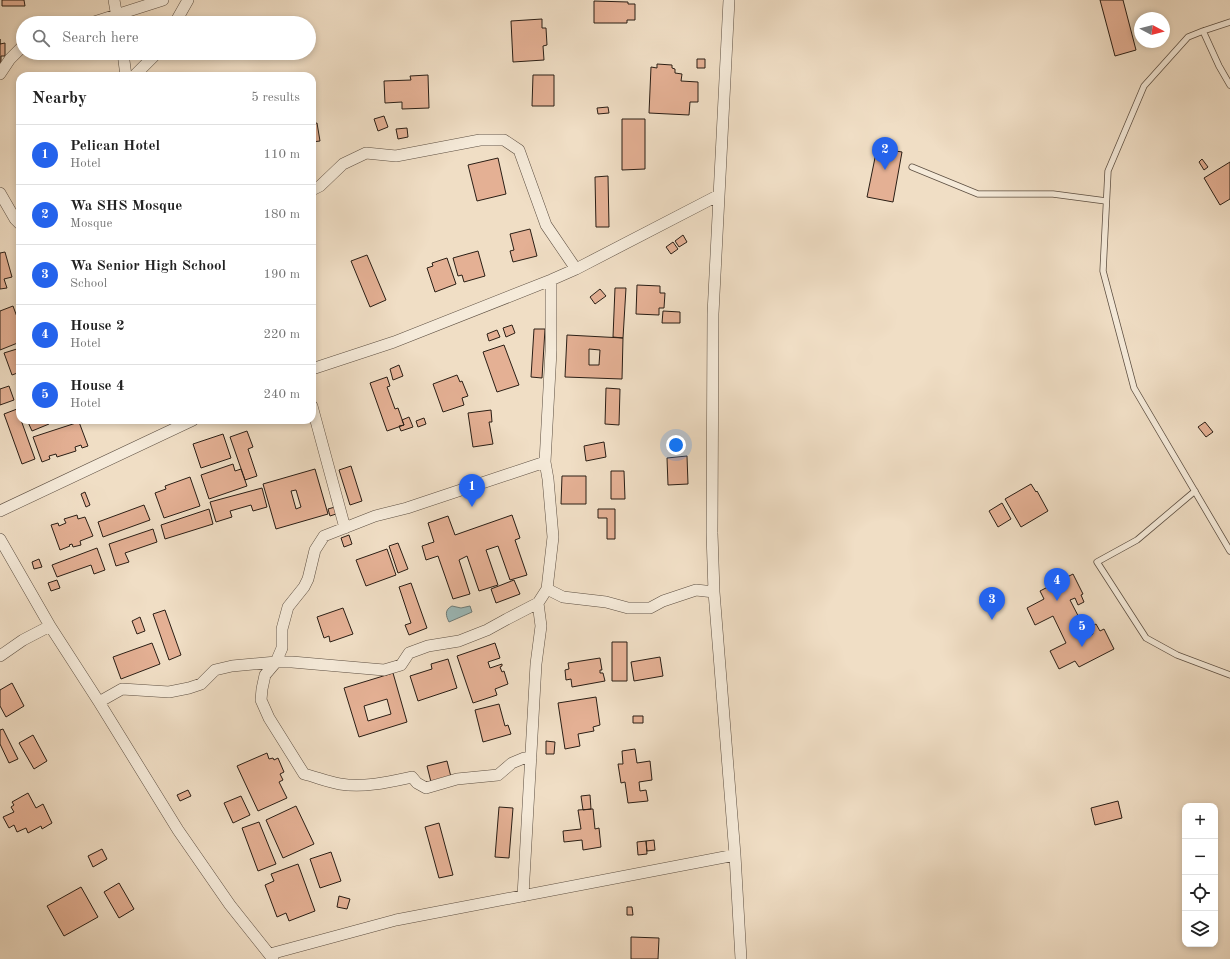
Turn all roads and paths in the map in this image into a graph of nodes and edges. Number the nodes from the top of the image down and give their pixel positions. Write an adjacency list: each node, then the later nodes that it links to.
1 (114, 0): 5 (street)
2 (163, 0): 6 (street)
3 (188, 0): 7 (street)
4 (729, 0): 20 (street)
5 (117, 16)
6 (124, 16)
7 (179, 16)
8 (1230, 22): 9 (lane)
9 (1203, 31): 16 (lane); 21 (lane)
10 (16, 53): 15 (street)
11 (124, 60): 13 (street)
12 (150, 60): 14 (street)
13 (125, 72)
14 (138, 72)
15 (0, 74)
16 (1230, 86)
17 (912, 168): 21 (lane)
18 (316, 188): 23 (street)
19 (0, 194): 22 (street)
20 (719, 195): 23 (street); 35 (street)
21 (1106, 201): 29 (lane)
22 (16, 220)
23 (576, 269): 24 (street)
24 (551, 280): 25 (street); 28 (street)
25 (316, 368)
26 (316, 421): 31 (street)
27 (177, 424): 30 (street)
28 (545, 462): 31 (street); 34 (street)
29 (1195, 491): 33 (lane); 40 (lane)
30 (0, 511)
31 (345, 528): 39 (street)
32 (0, 539): 37 (street)
33 (1230, 551)
34 (547, 589): 35 (street); 36 (street)
35 (714, 592): 43 (street)
36 (538, 603): 39 (street); 42 (street)
37 (50, 626): 38 (street); 41 (street)
38 (0, 656)
39 (276, 662): 41 (street); 42 (street)
40 (1230, 675)
41 (99, 702): 45 (street)
42 (531, 758): 44 (street)
43 (735, 855): 44 (street); 46 (street)
44 (523, 896): 45 (street)
45 (272, 956)
46 (741, 959)

